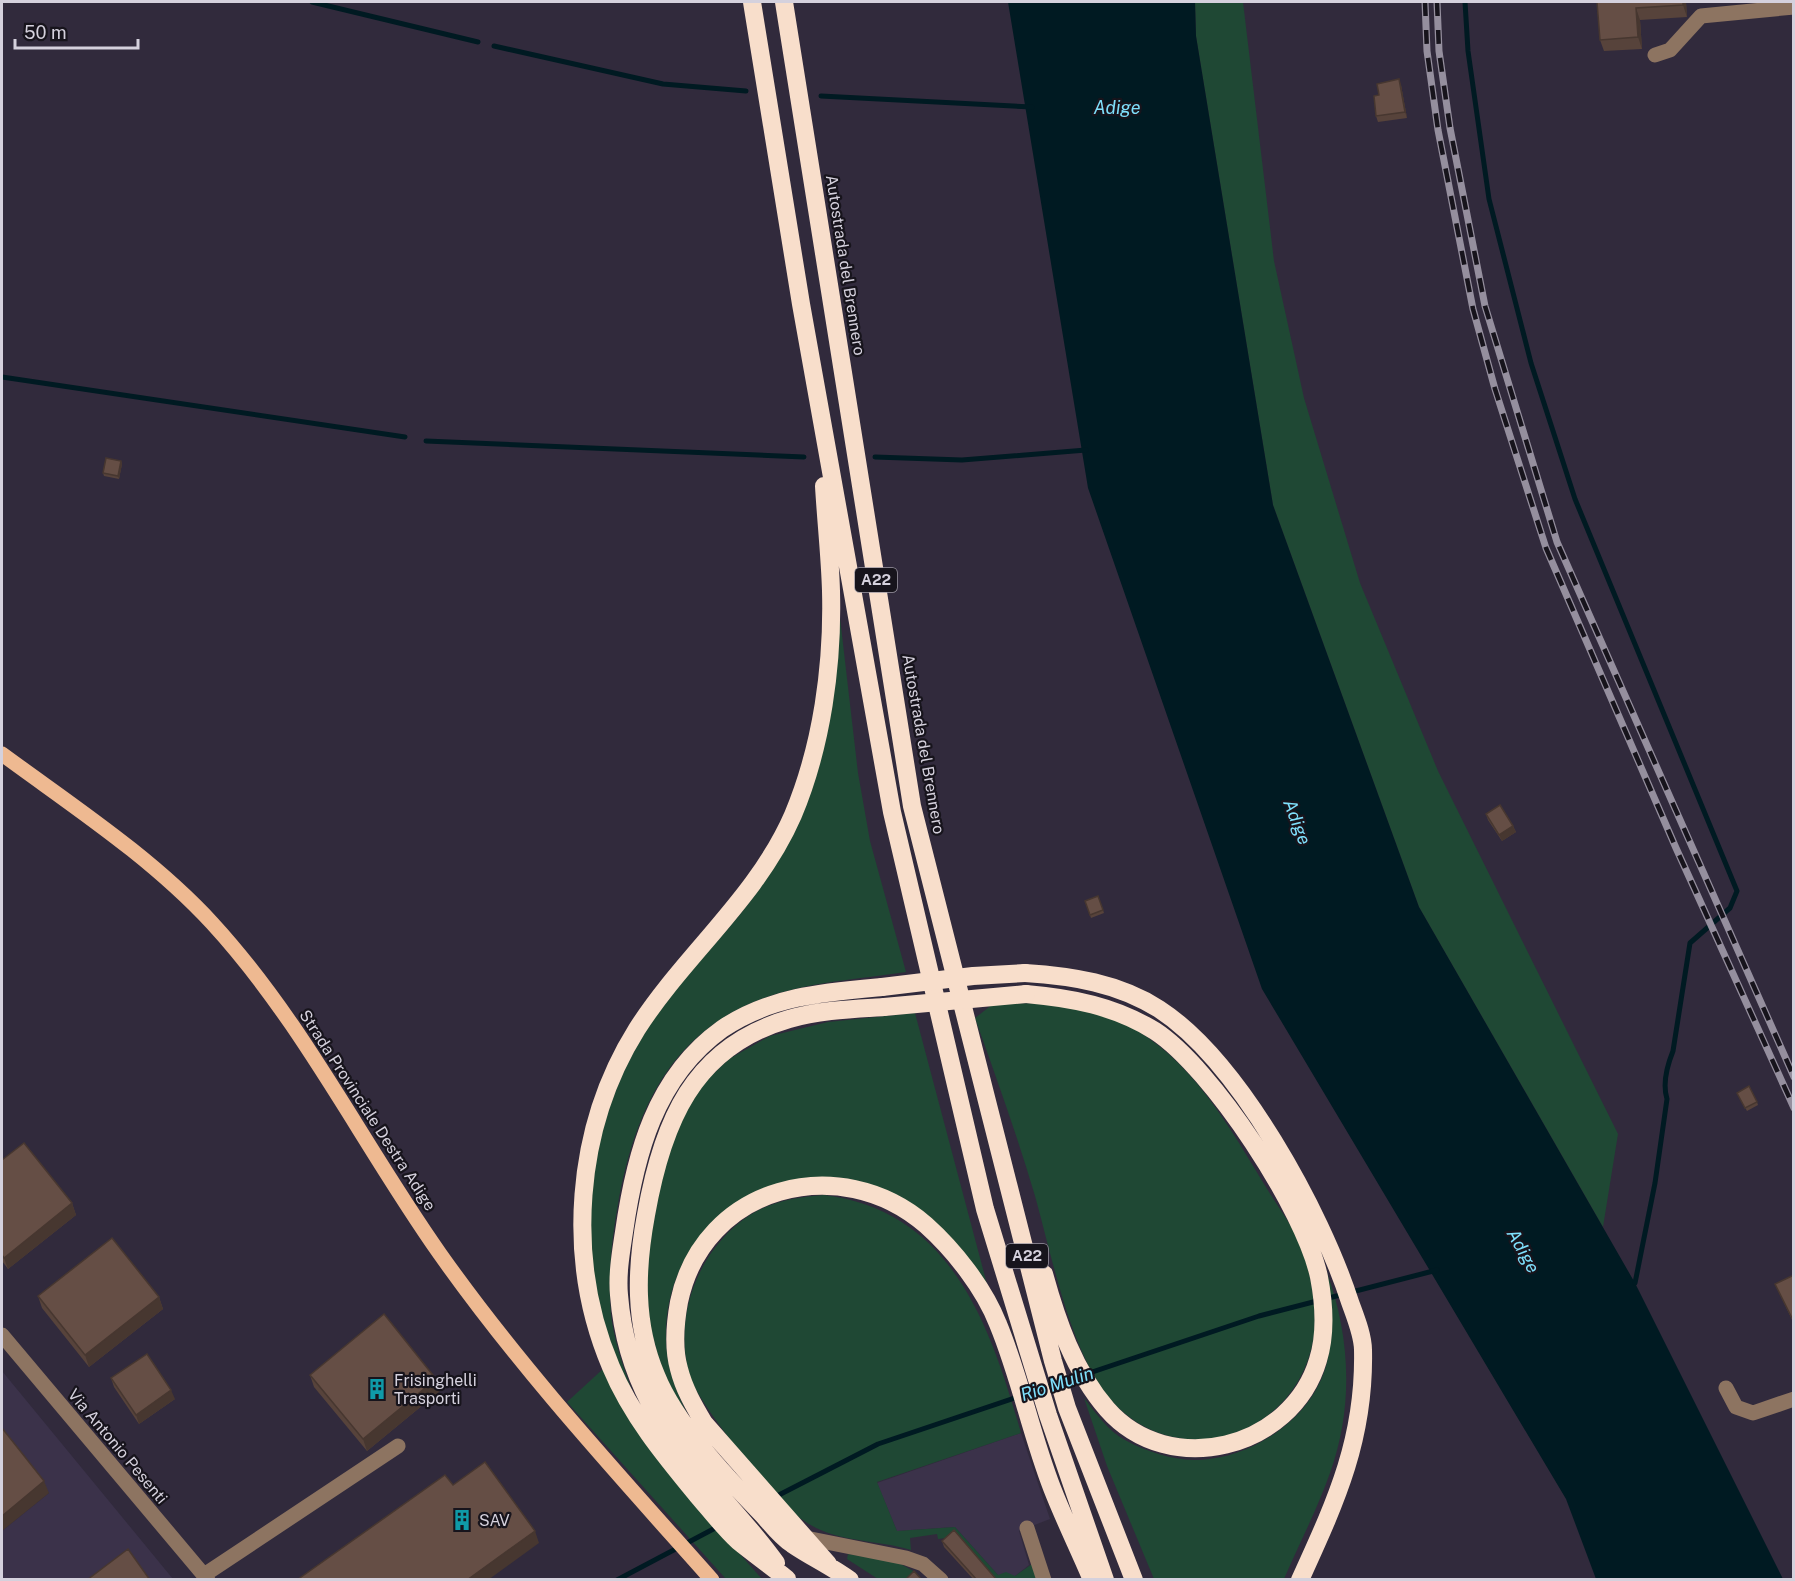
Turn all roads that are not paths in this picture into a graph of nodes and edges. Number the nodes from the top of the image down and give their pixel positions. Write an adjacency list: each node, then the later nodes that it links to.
1 (752, 2): 5 (highway, A22)
2 (784, 2): 7 (highway, Autostrada del Brennero / A22)
3 (1794, 7): 4 (street)
4 (1655, 55)
5 (821, 412): 17 (highway); 23 (highway, A22)
6 (2, 754): 18 (main road, Strada Provinciale Destra Adige)
7 (1000, 1151): 12 (highway, bridge); 24 (highway, Autostrada del Brennero / A22)
8 (2, 1335): 16 (street, Via Antonio Pesenti)
9 (1726, 1388): 10 (street)
10 (1794, 1399)
11 (398, 1446): 16 (street)
12 (735, 1485): 14 (highway); 15 (highway); 17 (highway); 22 (highway); 25 (highway, bridge)
13 (1027, 1528): 21 (street)
14 (806, 1538): 15 (highway); 20 (street)
15 (828, 1564): 19 (highway)
16 (206, 1577)
17 (788, 1579)
18 (712, 1580)
19 (850, 1580)
20 (941, 1580)
21 (1044, 1580)
22 (1092, 1580)
23 (1105, 1580)
24 (1134, 1580)
25 (1300, 1580)

